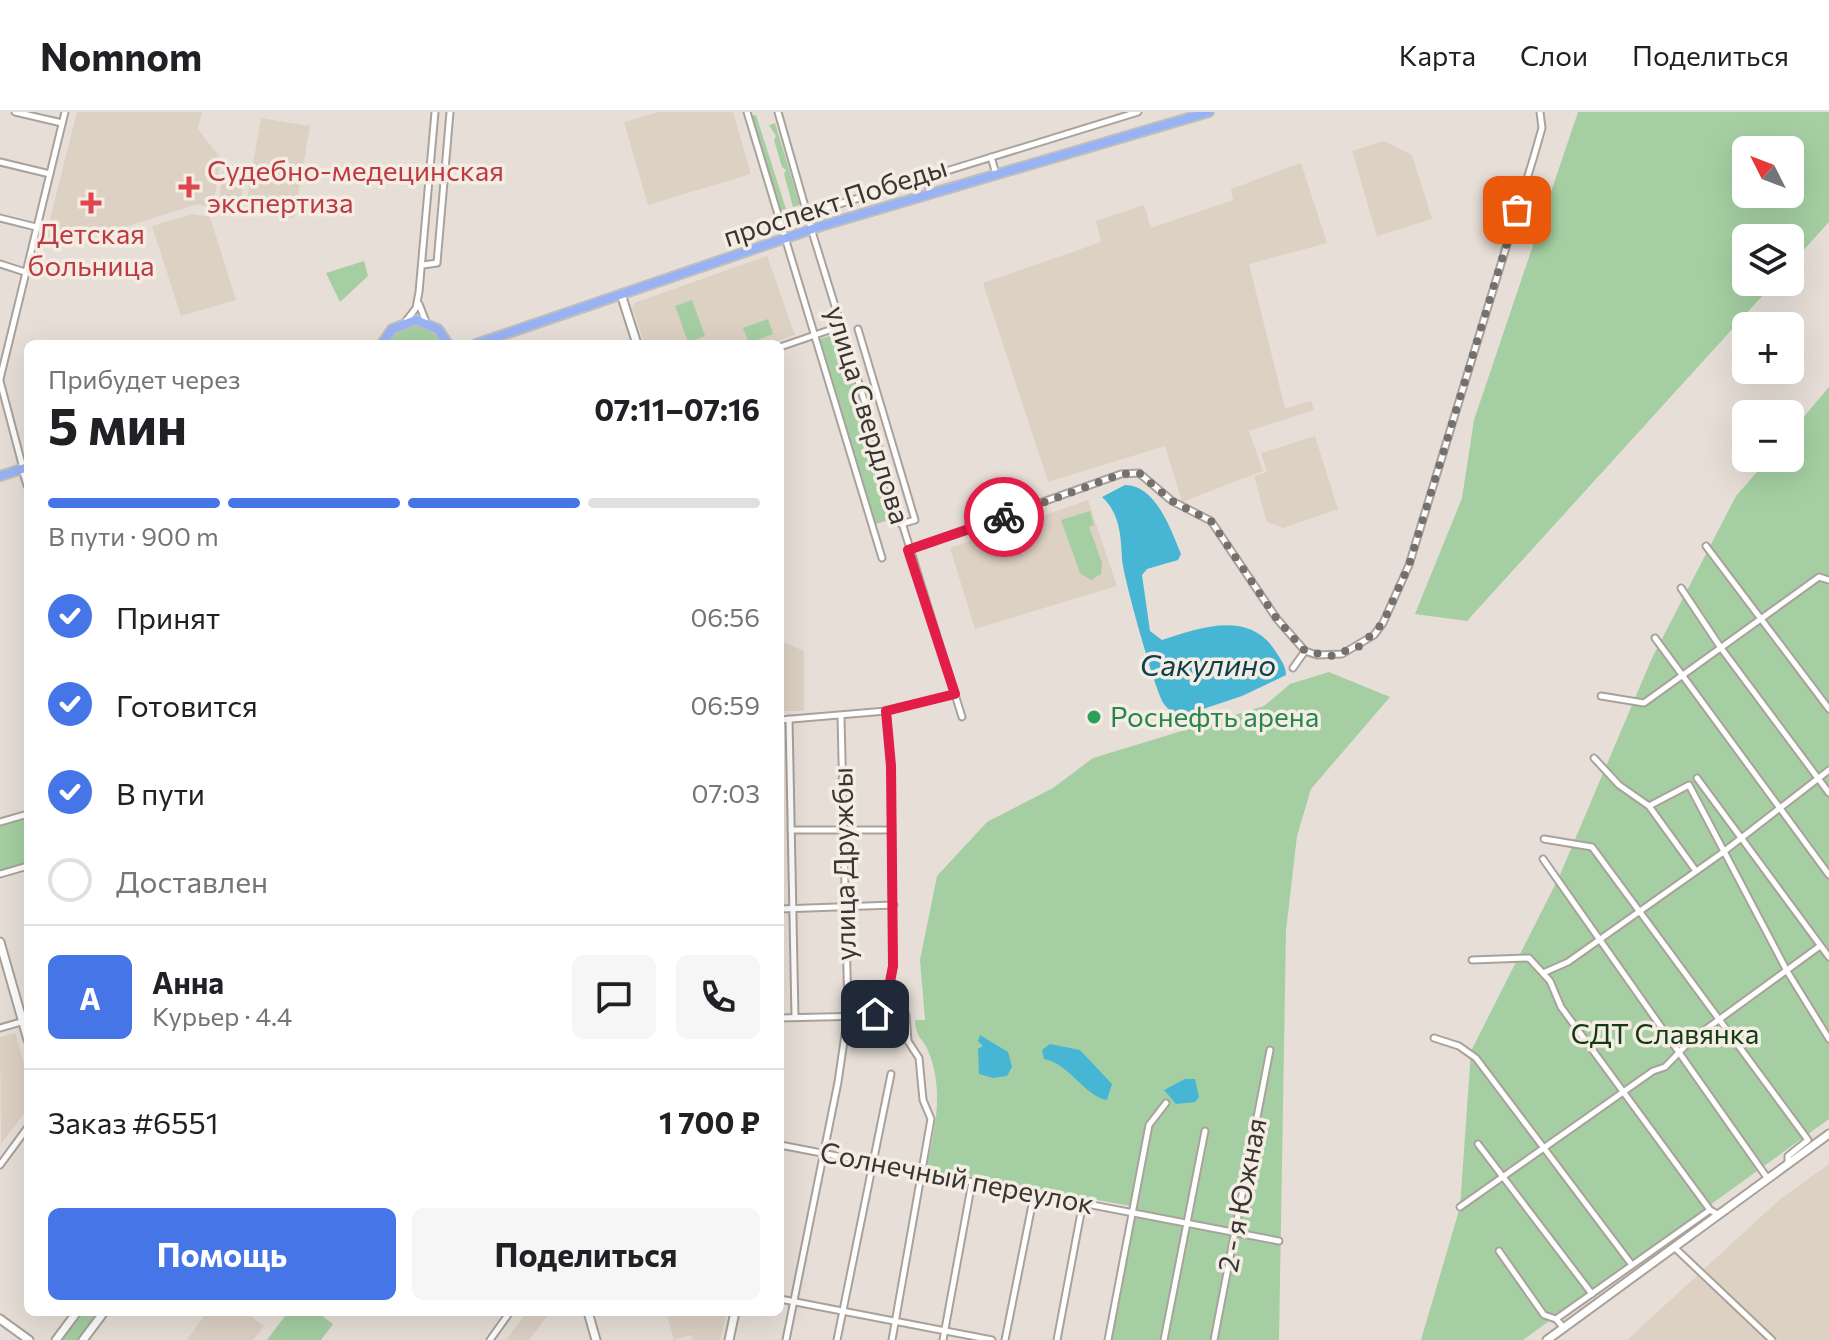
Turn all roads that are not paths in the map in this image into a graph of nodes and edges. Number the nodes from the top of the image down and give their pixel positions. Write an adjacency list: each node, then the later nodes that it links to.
1 (15, 112): 10 (street)
2 (65, 112): 10 (street)
3 (435, 112): 23 (street)
4 (450, 112): 23 (street)
5 (747, 112): 21 (street, улица Свердлова)
6 (778, 112): 17 (street, улица Свердлова)
7 (1138, 112): 11 (street)
8 (1209, 112): 14 (main road, проспект Победы)
9 (1540, 112): 50 (street)
10 (62, 123): 13 (street)
11 (991, 157): 14 (street); 15 (street)
12 (0, 162): 13 (street)
13 (50, 174): 19 (street)
14 (996, 174): 16 (main road, проспект Победы)
15 (926, 178): 16 (street); 17 (street)
16 (930, 193): 20 (main road, проспект Победы)
17 (807, 214): 20 (street, улица Свердлова)
18 (0, 218): 19 (street)
19 (36, 227): 24 (street)
20 (811, 230): 21 (main road, проспект Победы); 29 (street, улица Свердлова)
21 (784, 239): 25 (main road, проспект Победы); 31 (street, улица Свердлова)
22 (0, 264): 24 (street)
23 (423, 265): 26 (street)
24 (25, 272): 37 (street)
25 (621, 294): 34 (main road, проспект Победы); 35 (main road)
26 (419, 295): 27 (street); 28 (street)
27 (406, 322): 28 (main road); 32 (main road)
28 (426, 322): 33 (main road)
29 (841, 326): 31 (street); 41 (street, улица Свердлова)
30 (858, 329): 41 (street)
31 (814, 336): 36 (street); 44 (street, улица Свердлова)
32 (385, 340)
33 (445, 340)
34 (488, 340)
35 (636, 340)
36 (784, 346)
37 (0, 380): 38 (street)
38 (24, 461)
39 (24, 469): 40 (main road)
40 (0, 476)
41 (901, 524): 43 (street, улица Свердлова)
42 (1706, 546): 47 (street)
43 (908, 550): 50 (street); 53 (street, улица Свердлова)
44 (882, 558)
45 (1829, 580): 47 (street)
46 (1681, 588): 49 (street)
47 (1762, 618): 49 (street); 55 (street)
48 (1655, 638): 52 (street)
49 (1721, 648): 52 (street); 64 (street)
50 (1305, 651): 51 (street)
51 (1293, 668)
52 (1683, 674): 54 (street); 67 (street)
53 (955, 694): 56 (street); 58 (street, улица Свердлова)
54 (1601, 696)
55 (1829, 709)
56 (886, 711): 57 (street); 72 (street)
57 (841, 717): 59 (street); 70 (street, улица Дружбы)
58 (962, 717)
59 (789, 719): 60 (street); 71 (street)
60 (784, 720)
61 (1594, 758): 66 (street)
62 (1829, 770): 64 (street)
63 (1697, 778): 73 (street)
64 (1818, 778): 65 (street); 67 (street)
65 (1829, 793)
66 (1649, 806): 75 (street); 78 (street)
67 (1780, 808): 73 (street); 80 (street)
68 (24, 815): 69 (street)
69 (0, 822)
70 (842, 829): 71 (street); 72 (street); 82 (street, улица Дружбы)
71 (791, 830): 84 (street)
72 (891, 830): 81 (street)
73 (1741, 838): 75 (street); 88 (street)
74 (1544, 839): 85 (street)
75 (1722, 853): 78 (street); 91 (street)
76 (1543, 859): 86 (street)
77 (24, 867): 79 (street)
78 (1696, 871): 85 (street)
79 (0, 874)
80 (1829, 875)
81 (894, 905): 82 (street); 94 (street)
82 (843, 907): 84 (street); 93 (street, улица Дружбы)
83 (784, 909): 84 (street)
84 (794, 909): 95 (street)
85 (1640, 911): 86 (street); 98 (street)
86 (1599, 940): 92 (street); 104 (street)
87 (0, 942): 96 (main road)
88 (1820, 946): 89 (street); 91 (street)
89 (1829, 957)
90 (1472, 960): 92 (street)
91 (1787, 971): 98 (street); 102 (street)
92 (1543, 973): 106 (street)
93 (848, 1014): 94 (street); 95 (street); 114 (street, улица Дружбы)
94 (875, 1014): 118 (street)
95 (795, 1017): 97 (street)
96 (24, 1018)
97 (784, 1018)
98 (1720, 1019): 104 (street); 116 (street)
99 (24, 1021): 100 (street)
100 (0, 1028)
101 (1434, 1038): 113 (street)
102 (1829, 1039)
103 (1270, 1050): 129 (street, 2 - я Южная)
104 (1679, 1052): 106 (street); 120 (street)
105 (891, 1074): 115 (street)
106 (1624, 1092): 113 (street); 125 (street)
107 (1166, 1103): 126 (street)
108 (1205, 1131): 128 (street)
109 (24, 1132): 117 (street)
110 (1829, 1134): 116 (main road)
111 (1478, 1144): 119 (street)
112 (784, 1146): 114 (street, Солнечный переулок)
113 (1544, 1149): 119 (street); 133 (street)
114 (822, 1152): 115 (street, Солнечный переулок); 136 (street, улица Дружбы)
115 (871, 1163): 118 (street, Солнечный переулок); 137 (street)
116 (1788, 1164): 120 (main road)
117 (0, 1165)
118 (921, 1173): 121 (street, Солнечный переулок); 145 (street)
119 (1504, 1179): 124 (street); 134 (street)
120 (1768, 1179): 127 (main road)
121 (972, 1182): 122 (street, Солнечный переулок); 147 (street)
122 (1034, 1195): 123 (street, Солнечный переулок); 159 (street)
123 (1083, 1202): 126 (street, Солнечный переулок); 160 (street)
124 (1460, 1207)
125 (1710, 1210): 127 (street); 133 (street)
126 (1135, 1212): 128 (street, Солнечный переулок); 161 (street)
127 (1719, 1215): 131 (main road)
128 (1185, 1222): 129 (street, Солнечный переулок); 162 (street)
129 (1233, 1232): 130 (street, Солнечный переулок); 163 (street, 2 - я Южная)
130 (1279, 1241)
131 (1674, 1247): 146 (main road); 165 (street)
132 (1499, 1251): 144 (street)
133 (1632, 1265): 134 (street)
134 (1592, 1294): 144 (street)
135 (784, 1300): 136 (street)
136 (793, 1302): 137 (street); 154 (street, улица Дружбы)
137 (842, 1313): 145 (street); 155 (street)
138 (74, 1316): 149 (main road)
139 (101, 1316): 150 (main road)
140 (507, 1316): 151 (street)
141 (589, 1316): 152 (main road)
142 (734, 1316): 153 (main road)
143 (0, 1319): 148 (main road)
144 (1556, 1319): 146 (street)
145 (895, 1322): 147 (street); 156 (street)
146 (1564, 1328): 164 (main road)
147 (945, 1332): 157 (street); 158 (street)
148 (29, 1340)
149 (56, 1340)
150 (83, 1340)
151 (490, 1340)
152 (596, 1340)
153 (729, 1340)
154 (786, 1340)
155 (837, 1340)
156 (892, 1340)
157 (943, 1340)
158 (992, 1340)
159 (1005, 1340)
160 (1057, 1340)
161 (1108, 1340)
162 (1164, 1340)
163 (1214, 1340)
164 (1547, 1340)
165 (1772, 1340)

